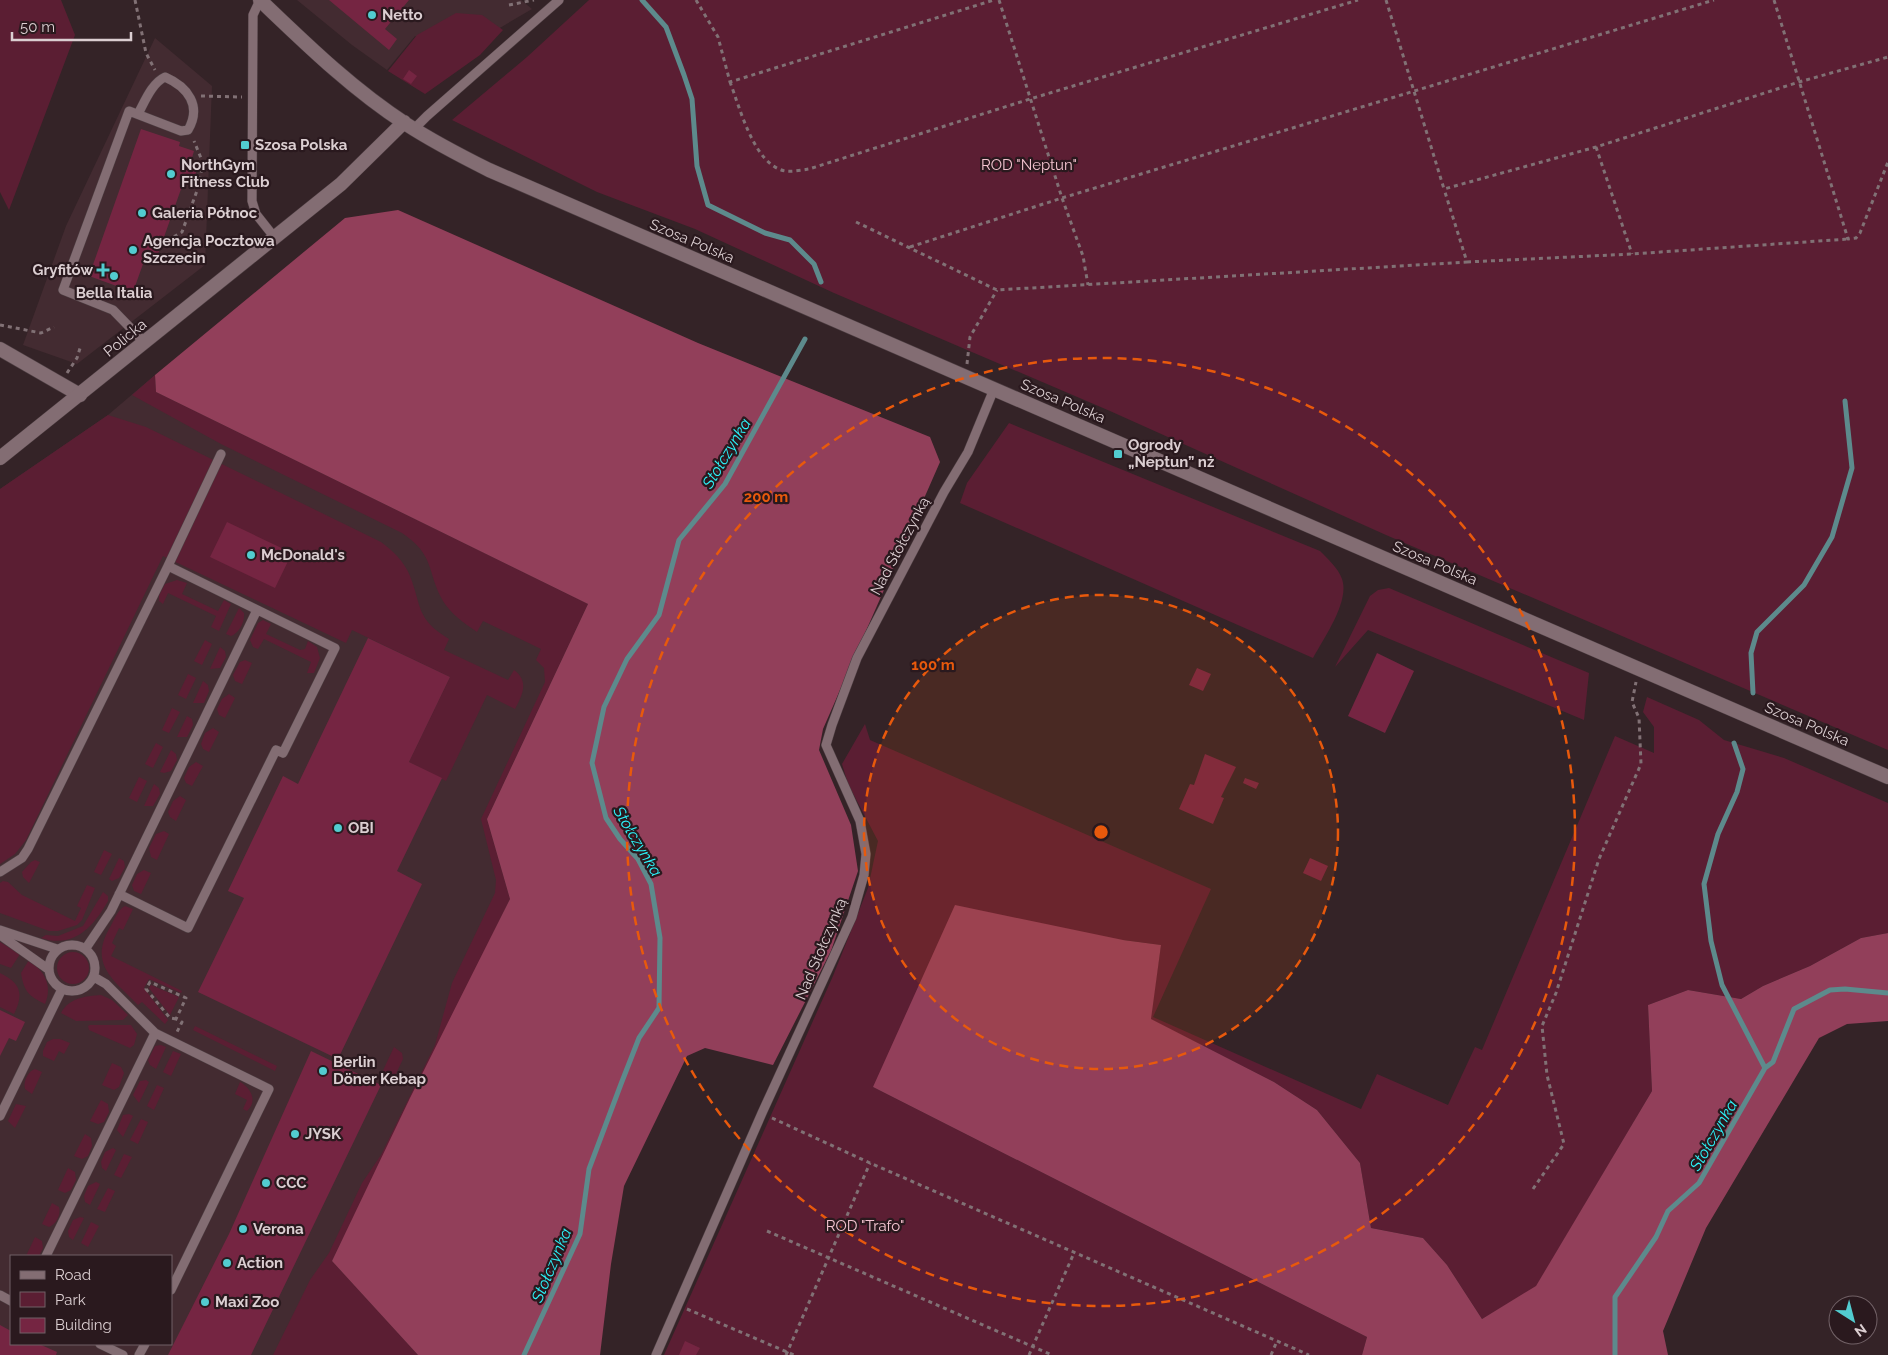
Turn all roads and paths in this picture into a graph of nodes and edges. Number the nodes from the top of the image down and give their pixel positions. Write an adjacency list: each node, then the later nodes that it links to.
1 (135, 0): 14 (path)
2 (260, 0): 22 (street, Szosa Polska); 29 (lane)
3 (534, 0): 12 (path)
4 (559, 0): 22 (lane)
5 (696, 0): 15 (path)
6 (994, 0): 15 (path)
7 (999, 0): 19 (path)
8 (1358, 0): 19 (path)
9 (1386, 0): 17 (path)
10 (1714, 0): 17 (path)
11 (1774, 0): 16 (path)
12 (509, 5)
13 (1888, 57): 16 (path)
14 (160, 80): 18 (lane); 21 (lane)
15 (730, 82): 19 (path)
16 (1799, 82): 24 (path); 30 (path)
17 (1414, 90): 26 (path); 27 (path)
18 (190, 95): 20 (path); 21 (lane)
19 (1030, 99): 27 (path)
20 (242, 106)
21 (138, 114): 39 (lane)
22 (409, 126): 29 (street, Policka); 44 (street, Szosa Polska)
23 (194, 141): 31 (path)
24 (1596, 147): 26 (path); 33 (path)
25 (1888, 162): 30 (path)
26 (1444, 189): 34 (path)
27 (1062, 198): 32 (path); 35 (path)
28 (856, 222): 32 (path)
29 (275, 238): 39 (street, Policka)
30 (1848, 239): 33 (path)
31 (167, 241)
32 (909, 248): 36 (path)
33 (1632, 254): 34 (path)
34 (1467, 262): 35 (path)
35 (1088, 285): 36 (path)
36 (997, 290): 42 (path)
37 (0, 325): 38 (path)
38 (54, 327)
39 (145, 343): 45 (street, Policka)
40 (81, 345): 43 (path)
41 (0, 349): 43 (street)
42 (967, 366)
43 (60, 384): 45 (street)
44 (994, 389): 50 (street, Szosa Polska); 79 (lane, Nad Stołczynką)
45 (80, 395): 47 (street, Policka)
46 (221, 454): 48 (lane)
47 (0, 458)
48 (168, 566): 49 (lane); 52 (lane)
49 (257, 610): 53 (lane); 53 (lane)
50 (1639, 669): 51 (street, Szosa Polska); 67 (path)
51 (1888, 776)
52 (0, 872)
53 (119, 894): 56 (lane)
54 (0, 930): 57 (lane)
55 (0, 935): 58 (lane)
56 (86, 948): 57 (lane); 59 (lane)
57 (57, 949): 58 (lane)
58 (48, 969): 60 (lane)
59 (94, 977): 60 (lane); 62 (lane)
60 (62, 989): 64 (lane)
61 (176, 1018): 61 (path); 63 (path)
62 (154, 1033): 63 (lane); 70 (lane)
63 (172, 1041): 72 (lane)
64 (0, 1116)
65 (771, 1118): 66 (path)
66 (870, 1163): 69 (path); 71 (path)
67 (1533, 1189)
68 (767, 1231): 71 (path)
69 (1074, 1253): 74 (path); 76 (path)
70 (46, 1255)
71 (829, 1257): 76 (path); 77 (path)
72 (172, 1288)
73 (686, 1308): 77 (path)
74 (1277, 1341): 83 (path); 84 (path)
75 (102, 1345): 78 (lane)
76 (1032, 1346): 81 (path); 82 (path)
77 (786, 1353): 80 (path)
78 (123, 1355)
79 (656, 1355)
80 (794, 1355)
81 (1029, 1355)
82 (1052, 1355)
83 (1271, 1355)
84 (1309, 1355)

